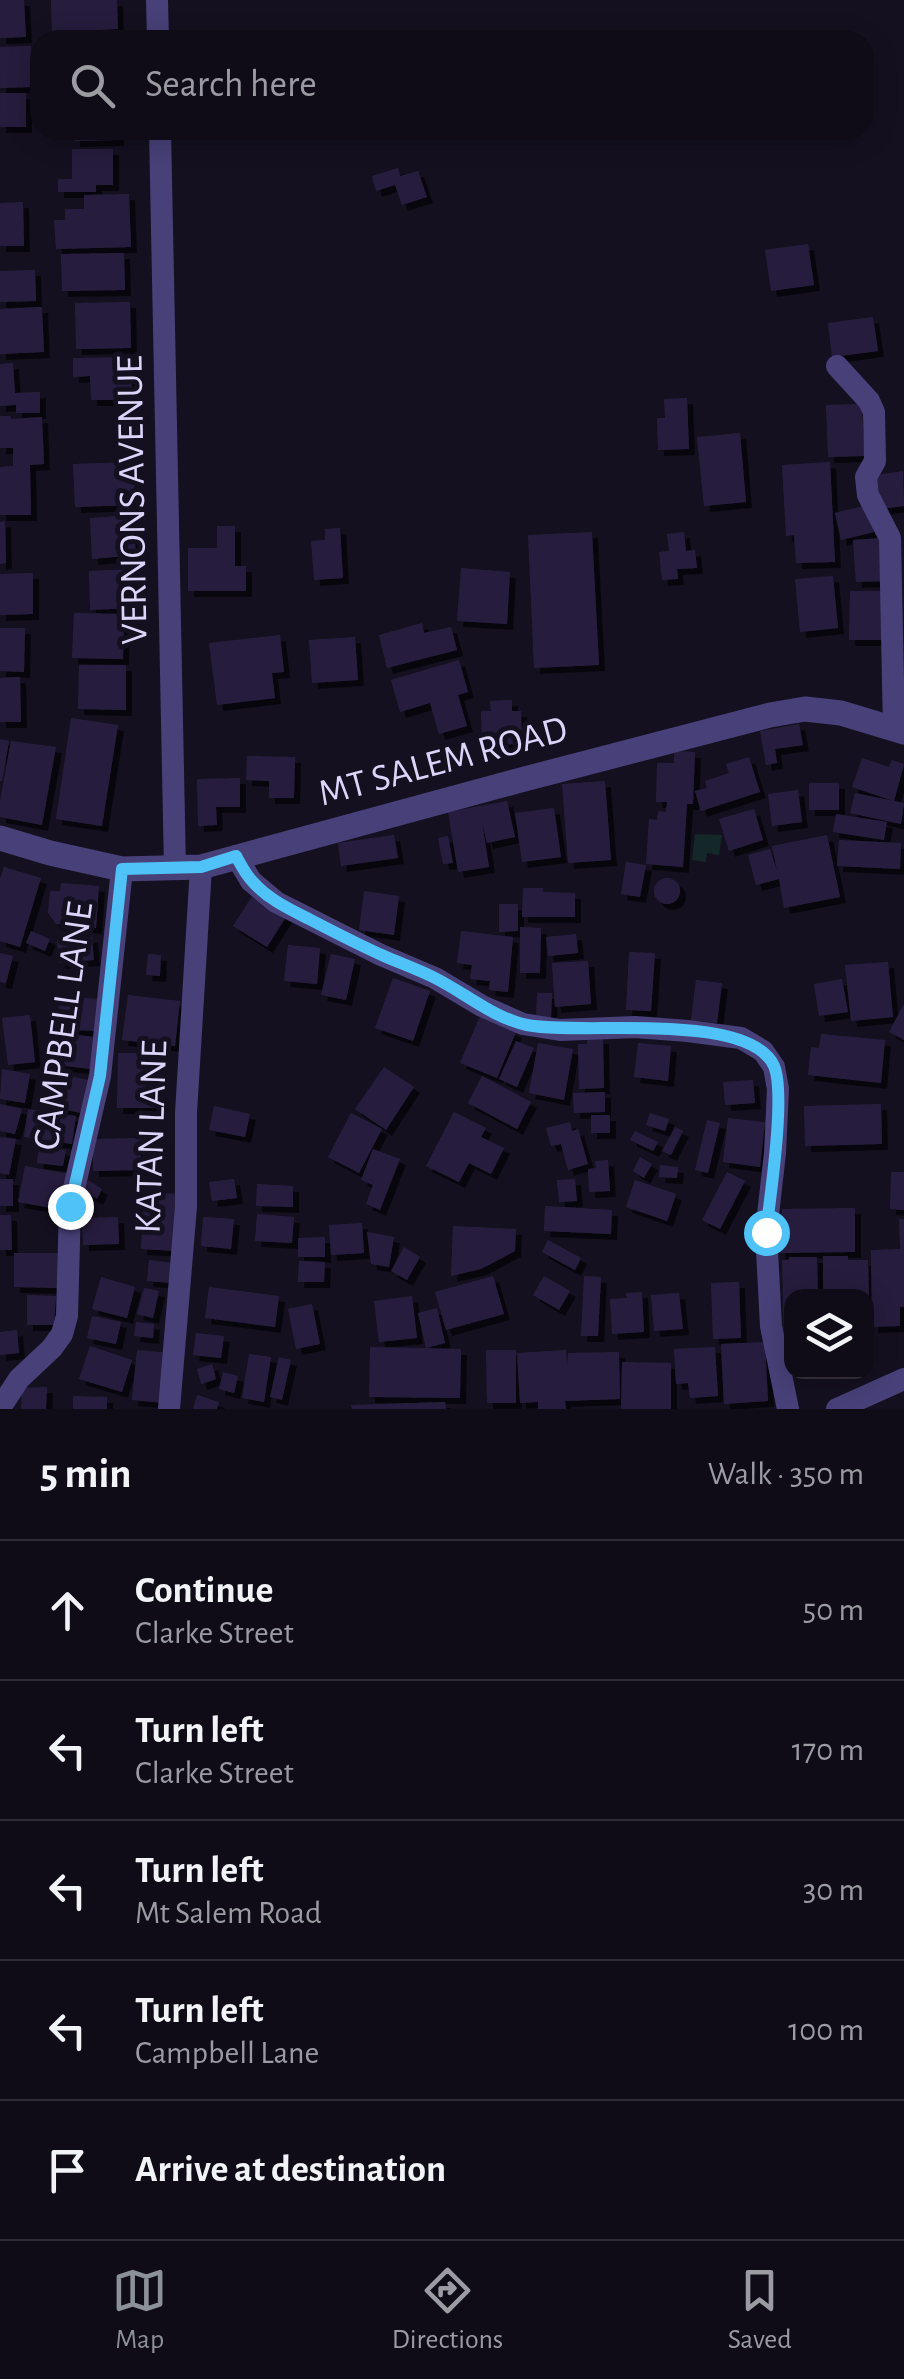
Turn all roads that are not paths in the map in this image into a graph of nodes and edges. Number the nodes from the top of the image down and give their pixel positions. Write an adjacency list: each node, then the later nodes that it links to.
1 (157, 0): 2 (street)
2 (158, 30)
3 (160, 140): 8 (street, VERNONS AVENUE)
4 (838, 366): 5 (street)
5 (899, 731): 7 (street, MT SALEM ROAD)
6 (0, 838): 9 (street, MT SALEM ROAD)
7 (236, 856): 8 (street, MT SALEM ROAD); 13 (street)
8 (188, 868): 9 (street, MT SALEM ROAD); 12 (street, KATAN LANE)
9 (122, 869): 11 (street, CAMPBELL LANE)
10 (904, 1379): 14 (street)
11 (0, 1408)
12 (169, 1409)
13 (788, 1409)
14 (837, 1409)

